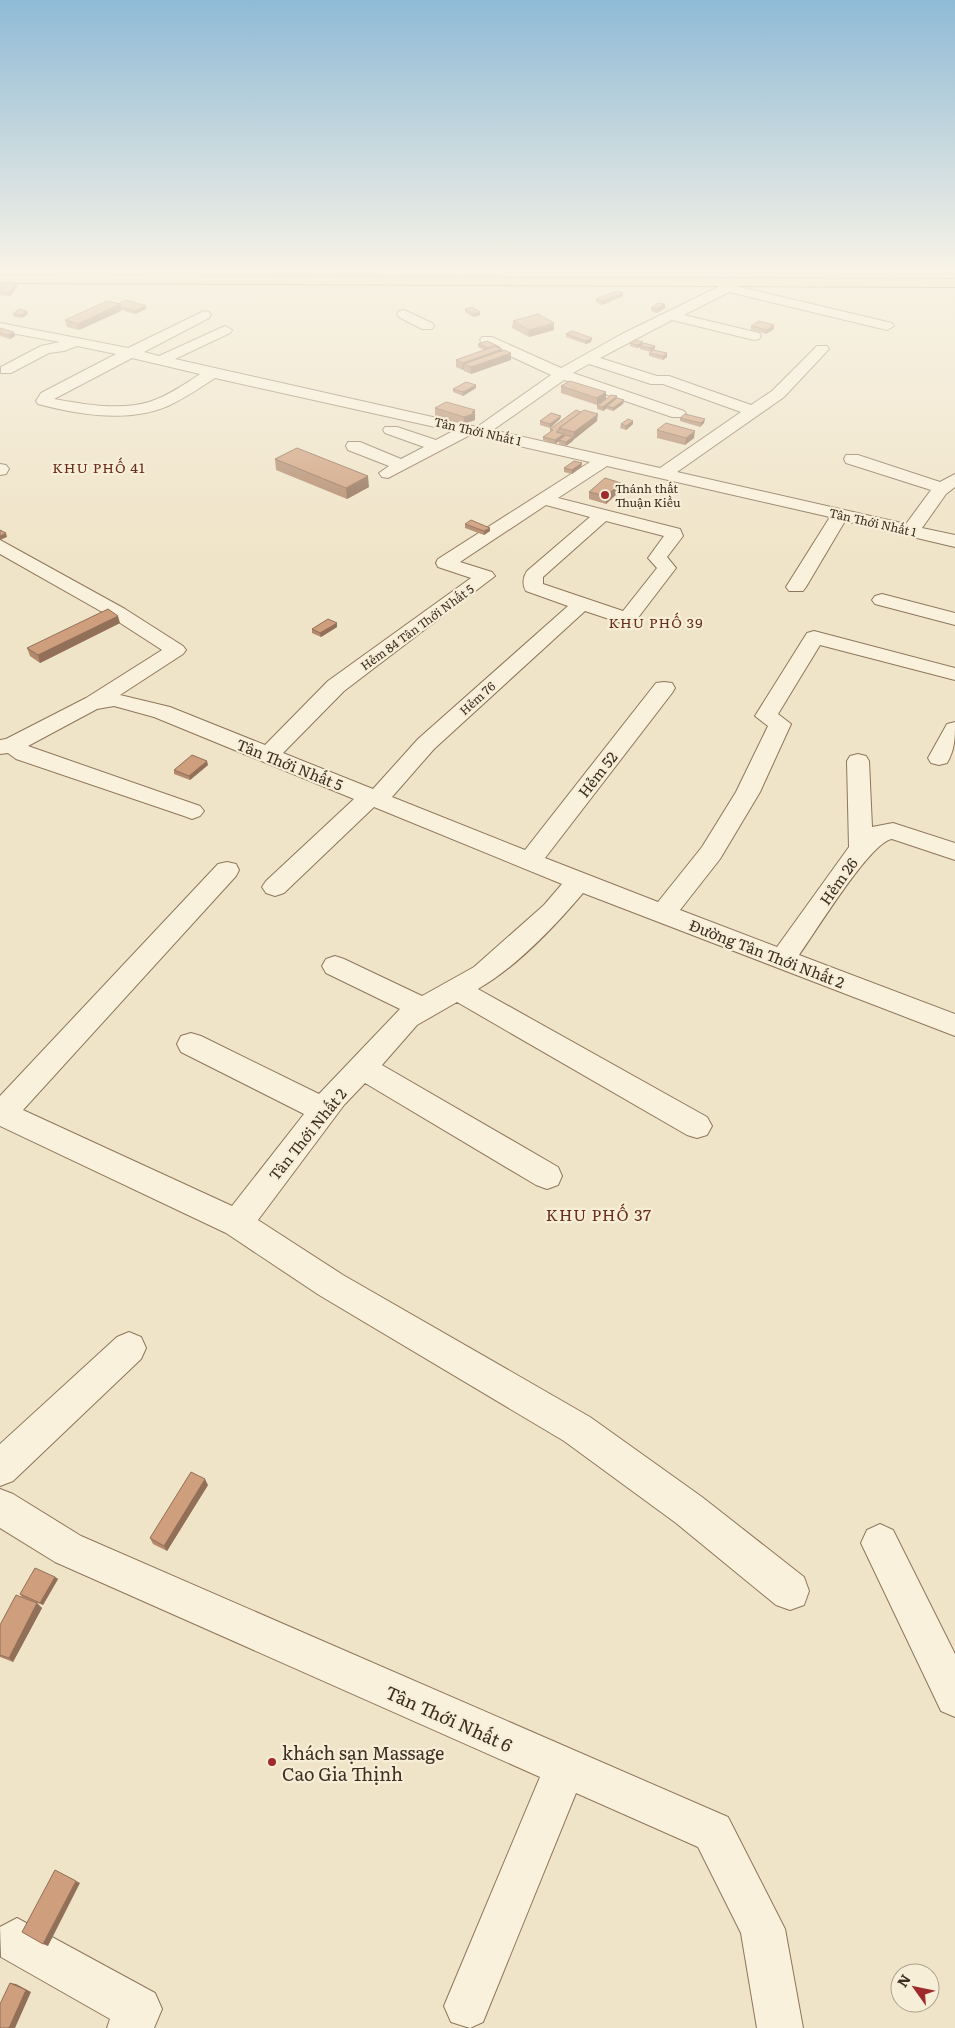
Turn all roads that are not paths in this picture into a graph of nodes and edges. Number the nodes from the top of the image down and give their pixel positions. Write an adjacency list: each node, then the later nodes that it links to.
1 (20, 363): 8 (street)
2 (109, 363): 9 (street)
3 (172, 363): 9 (street, Tân Thới Nhất 1)
4 (537, 363): 10 (street)
5 (581, 363): 10 (street)
6 (598, 363): 11 (street)
7 (809, 363): 11 (street)
8 (6, 370)
9 (213, 373): 14 (street, Tân Thới Nhất 1)
10 (562, 374): 12 (street); 14 (street)
11 (753, 411): 19 (street)
12 (678, 414)
13 (391, 430): 16 (street)
14 (474, 431): 16 (street); 18 (street, Tân Thới Nhất 1)
15 (354, 446): 16 (street)
16 (438, 446)
17 (852, 459): 20 (street)
18 (604, 460): 19 (street, Tân Thới Nhất 1); 21 (street, Hẻm 84 Tân Thới Nhất 5)
19 (662, 474): 22 (street, Tân Thới Nhất 1)
20 (949, 483): 24 (street)
21 (546, 500): 23 (street); 36 (street, Hẻm 84 Tân Thới Nhất 5)
22 (840, 514): 24 (street, Tân Thới Nhất 1); 27 (street)
23 (602, 516): 29 (street); 29 (street)
24 (910, 531): 25 (street, Tân Thới Nhất 1)
25 (955, 541)
26 (0, 546): 33 (street)
27 (796, 587)
28 (882, 600): 30 (street)
29 (583, 603): 39 (street, Hẻm 76)
30 (955, 619)
31 (955, 674): 47 (street)
32 (664, 688): 43 (street, Hẻm 52)
33 (92, 703): 35 (street, Tân Thới Nhất 5); 36 (street, Tân Thới Nhất 5)
34 (955, 728): 37 (street)
35 (6, 746): 40 (street)
36 (268, 755): 39 (street, Tân Thới Nhất 5)
37 (939, 758)
38 (858, 761): 41 (street, Hẻm 26)
39 (374, 798): 43 (street, Tân Thới Nhất 5); 46 (street, Hẻm 76)
40 (192, 811)
41 (861, 848): 42 (street); 48 (street, Hẻm 26)
42 (955, 852)
43 (529, 861): 45 (street, Tân Thới Nhất 5)
44 (227, 870): 56 (street)
45 (579, 881): 47 (street, Đường Tân Thới Nhất 2); 50 (street, Tân Thới Nhất 2)
46 (275, 887)
47 (663, 914): 48 (street, Đường Tân Thới Nhất 2)
48 (783, 959): 52 (street, Đường Tân Thới Nhất 2)
49 (335, 966): 51 (street)
50 (456, 989): 51 (street, Tân Thới Nhất 2); 57 (street)
51 (422, 1008): 54 (street, Tân Thới Nhất 2)
52 (955, 1025)
53 (191, 1044): 55 (street)
54 (362, 1067): 55 (street, Tân Thới Nhất 2); 58 (street)
55 (324, 1110): 59 (street, Tân Thới Nhất 2)
56 (1, 1113): 59 (street)
57 (697, 1126)
58 (547, 1176)
59 (237, 1223): 64 (street)
60 (128, 1348): 61 (street)
61 (0, 1468)
62 (0, 1507): 66 (street, Tân Thới Nhất 6)
63 (880, 1543): 65 (street)
64 (790, 1591)
65 (955, 1696)
66 (565, 1769): 68 (street); 70 (street, Tân Thới Nhất 6)
67 (17, 1941): 69 (street)
68 (467, 2006)
69 (130, 2028)
70 (780, 2028)

